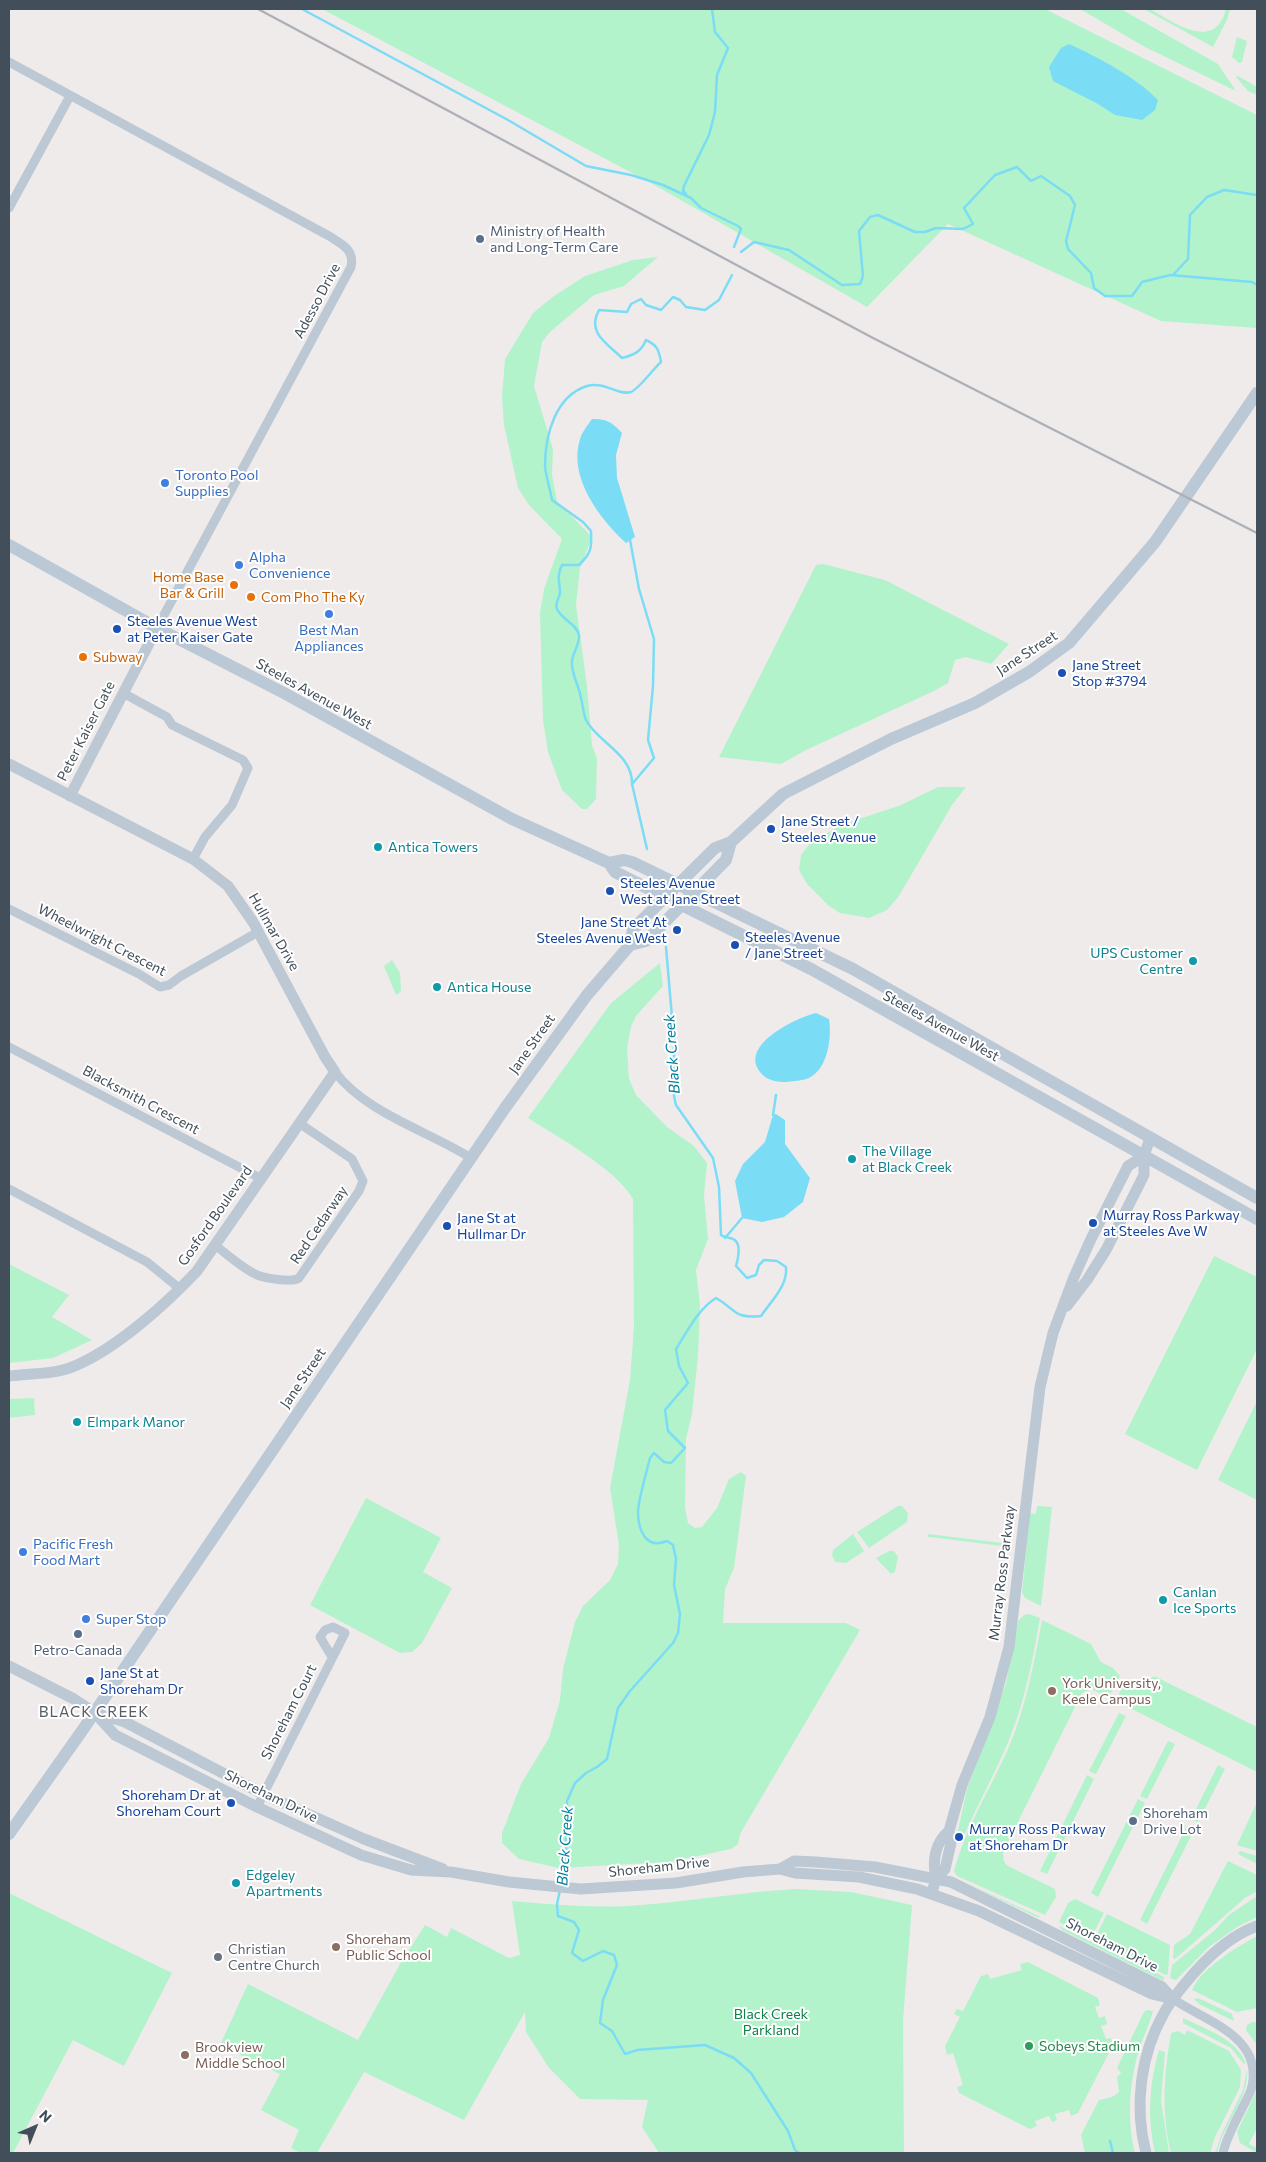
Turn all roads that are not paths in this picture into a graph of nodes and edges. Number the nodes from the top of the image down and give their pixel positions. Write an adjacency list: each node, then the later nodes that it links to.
1 (9, 62): 2 (street, Adesso Drive)
2 (70, 96): 3 (street); 6 (street, Adesso Drive)
3 (9, 208)
4 (1257, 393): 10 (main road, Jane Street)
5 (9, 545): 6 (main road, Steeles Avenue West)
6 (158, 628): 7 (street, Peter Kaiser Gate); 12 (main road, Steeles Avenue West)
7 (123, 693): 9 (street, Peter Kaiser Gate); 11 (street)
8 (9, 764): 9 (street, Hullmar Drive)
9 (70, 796): 11 (street, Hullmar Drive)
10 (731, 842): 13 (main road, Jane Street); 14 (main road, Jane Street)
11 (193, 858): 18 (street, Hullmar Drive)
12 (609, 862): 13 (main road, Steeles Avenue West); 15 (main road, Steeles Avenue West)
13 (678, 884): 14 (main road, Steeles Avenue West); 15 (main road, Jane Street)
14 (694, 892): 16 (main road, Jane Street); 21 (main road, Steeles Avenue West)
15 (665, 897): 16 (main road, Steeles Avenue West); 19 (main road, Jane Street)
16 (681, 905): 19 (main road, Jane Street); 22 (main road, Steeles Avenue West)
17 (9, 909): 18 (street, Wheelwright Crescent)
18 (258, 932): 23 (street, Hullmar Drive)
19 (630, 945): 27 (main road, Jane Street)
20 (9, 1047): 28 (street, Blacksmith Crescent)
21 (990, 1048): 22 (main road); 25 (main road, Steeles Avenue West)
22 (980, 1065): 26 (main road, Steeles Avenue West)
23 (335, 1072): 24 (street, Gosford Boulevard); 27 (street, Hullmar Drive)
24 (299, 1122): 28 (street, Gosford Boulevard); 32 (street, Red Cedarway)
25 (1150, 1138): 26 (street, Murray Ross Parkway); 30 (main road, Steeles Avenue West)
26 (1144, 1156): 31 (main road, Steeles Avenue West); 34 (street, Murray Ross Parkway); 34 (street, Murray Ross Parkway)
27 (471, 1158): 38 (main road, Jane Street)
28 (260, 1178): 32 (street, Gosford Boulevard)
29 (9, 1189): 33 (street)
30 (1257, 1198)
31 (1257, 1219)
32 (215, 1245): 33 (street, Gosford Boulevard)
33 (180, 1288): 35 (street, Gosford Boulevard)
34 (1062, 1313): 44 (street, Murray Ross Parkway)
35 (9, 1376)
36 (332, 1657): 39 (street, Shoreham Court)
37 (9, 1666): 38 (street, Shoreham Drive)
38 (94, 1712): 39 (street, Shoreham Drive); 40 (street, Shoreham Drive); 41 (main road, Jane Street)
39 (263, 1794): 40 (street, Shoreham Court); 43 (street, Shoreham Drive)
40 (256, 1807): 43 (street, Shoreham Drive)
41 (9, 1834)
42 (780, 1869): 43 (street, Shoreham Drive); 44 (street, Shoreham Drive); 45 (street, Shoreham Drive)
43 (451, 1872)
44 (936, 1878): 45 (street, Murray Ross Parkway); 47 (street, Shoreham Drive)
45 (932, 1893): 47 (street, Shoreham Drive)
46 (1257, 1926): 47 (street)
47 (1173, 1999): 48 (street); 49 (street)
48 (1146, 2153)
49 (1223, 2153)

